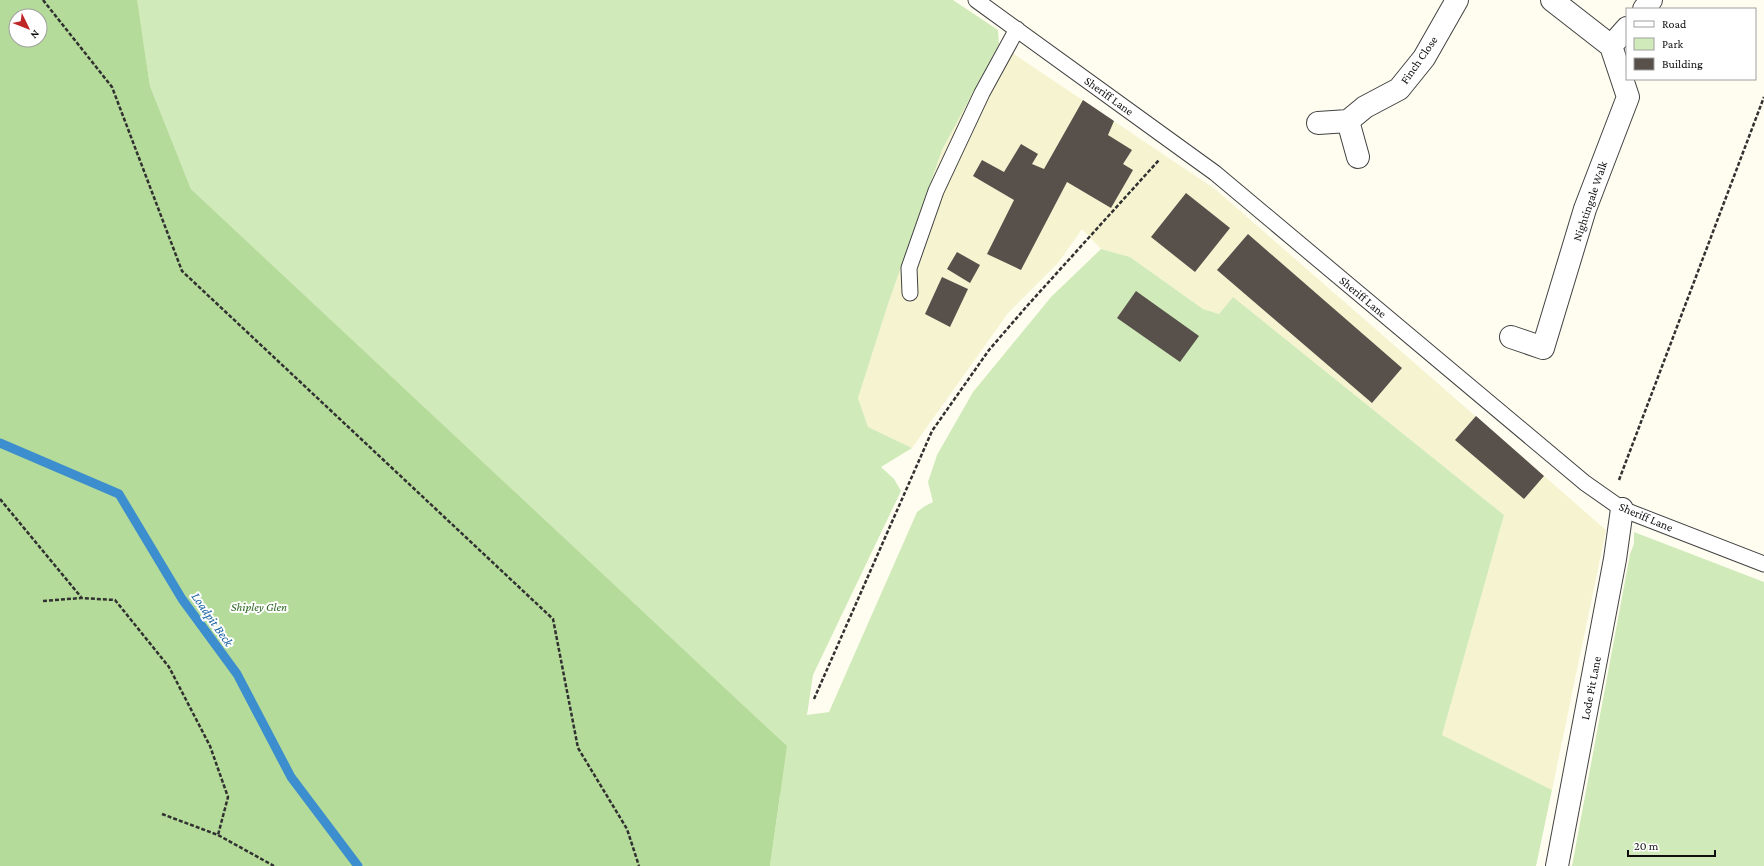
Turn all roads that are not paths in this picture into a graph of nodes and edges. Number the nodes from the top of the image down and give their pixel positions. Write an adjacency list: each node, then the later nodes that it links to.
1 (976, 0): 6 (lane, Sheriff Lane)
2 (1457, 0): 9 (street, Finch Close)
3 (1552, 0): 8 (street)
4 (1651, 0): 5 (street)
5 (1645, 8)
6 (1017, 29): 12 (lane); 14 (lane, Sheriff Lane)
7 (1626, 29): 8 (street)
8 (1612, 46): 13 (street, Nightingale Walk)
9 (1348, 121): 10 (street); 11 (street)
10 (1318, 123)
11 (1358, 157)
12 (910, 293)
13 (1511, 337)
14 (1617, 505): 15 (lane, Sheriff Lane); 16 (street, Lode Pit Lane)
15 (1764, 564)
16 (1557, 866)

